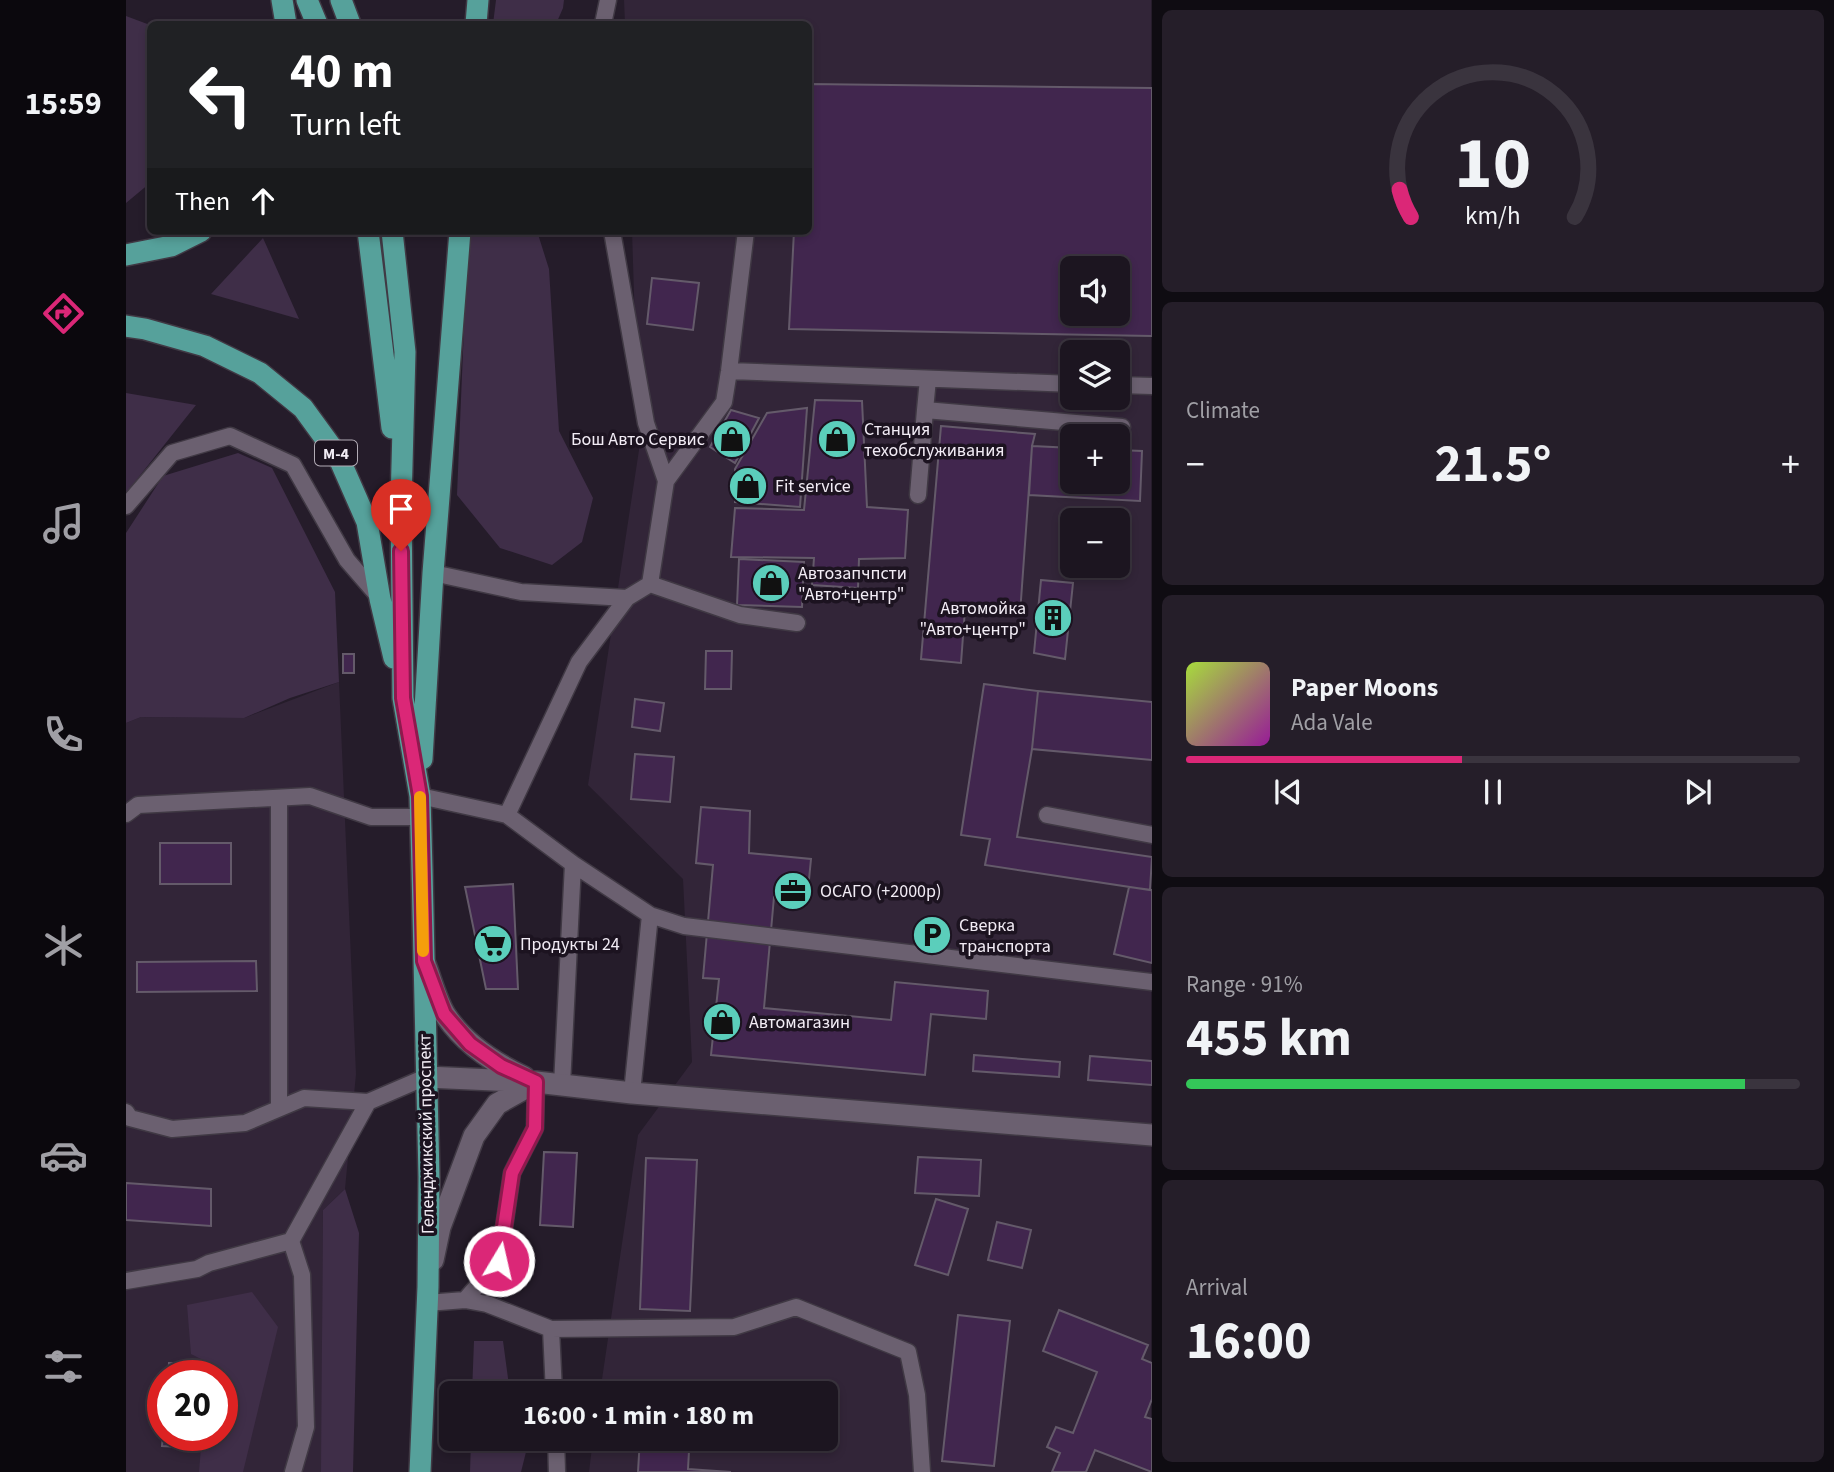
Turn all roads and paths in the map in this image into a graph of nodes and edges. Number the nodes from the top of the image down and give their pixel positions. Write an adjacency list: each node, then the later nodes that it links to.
1 (282, 0): 6 (main road)
2 (307, 0): 7 (main road)
3 (341, 0): 8 (main road)
4 (478, 0): 9 (main road)
5 (608, 0): 10 (lane)
6 (286, 21)
7 (316, 21)
8 (349, 21)
9 (476, 21)
10 (604, 21)
11 (193, 235): 17 (main road)
12 (368, 235): 28 (main road)
13 (392, 235): 28 (main road)
14 (460, 235): 30 (main road)
15 (613, 235): 26 (lane)
16 (746, 235): 19 (lane)
17 (126, 255)
18 (126, 326): 33 (main road, М-4)
19 (729, 371): 20 (lane); 26 (lane)
20 (928, 379): 21 (lane); 24 (lane)
21 (1060, 384)
22 (1130, 385): 23 (lane)
23 (1152, 386)
24 (925, 410): 25 (lane); 27 (lane)
25 (1078, 424)
26 (666, 481): 31 (lane)
27 (918, 495)
28 (401, 503): 35 (main road, Геленджикский проспект)
29 (126, 506): 33 (lane)
30 (433, 573): 32 (lane); 37 (main road)
31 (650, 584): 32 (lane); 34 (lane)
32 (627, 598): 40 (lane)
33 (380, 599): 35 (main road, М-4)
34 (796, 623)
35 (403, 698): 37 (main road, Геленджикский проспект)
36 (279, 798): 37 (lane); 38 (lane); 51 (lane)
37 (420, 806): 40 (lane); 44 (main road, Геленджикский проспект)
38 (126, 814)
39 (1047, 815): 41 (lane)
40 (507, 816): 42 (lane)
41 (1152, 835)
42 (573, 864): 43 (lane); 48 (lane)
43 (650, 915): 45 (lane); 49 (lane)
44 (424, 961): 46 (main road, Геленджикский проспект); 47 (street)
45 (1152, 982)
46 (426, 1077): 47 (street); 50 (lane); 56 (main road, Геленджикский проспект)
47 (536, 1082): 48 (street); 56 (street); 57 (lane)
48 (562, 1085): 49 (street)
49 (632, 1093): 53 (street)
50 (368, 1102): 51 (lane); 54 (lane)
51 (279, 1108): 52 (lane)
52 (128, 1116)
53 (1152, 1135)
54 (291, 1241): 55 (lane); 61 (lane)
55 (126, 1281)
56 (427, 1295): 57 (lane); 62 (main road, Геленджикский проспект)
57 (465, 1300): 58 (lane)
58 (551, 1329): 59 (lane); 64 (lane)
59 (553, 1381)
60 (556, 1451): 63 (lane)
61 (293, 1472)
62 (420, 1472)
63 (557, 1472)
64 (922, 1472)

